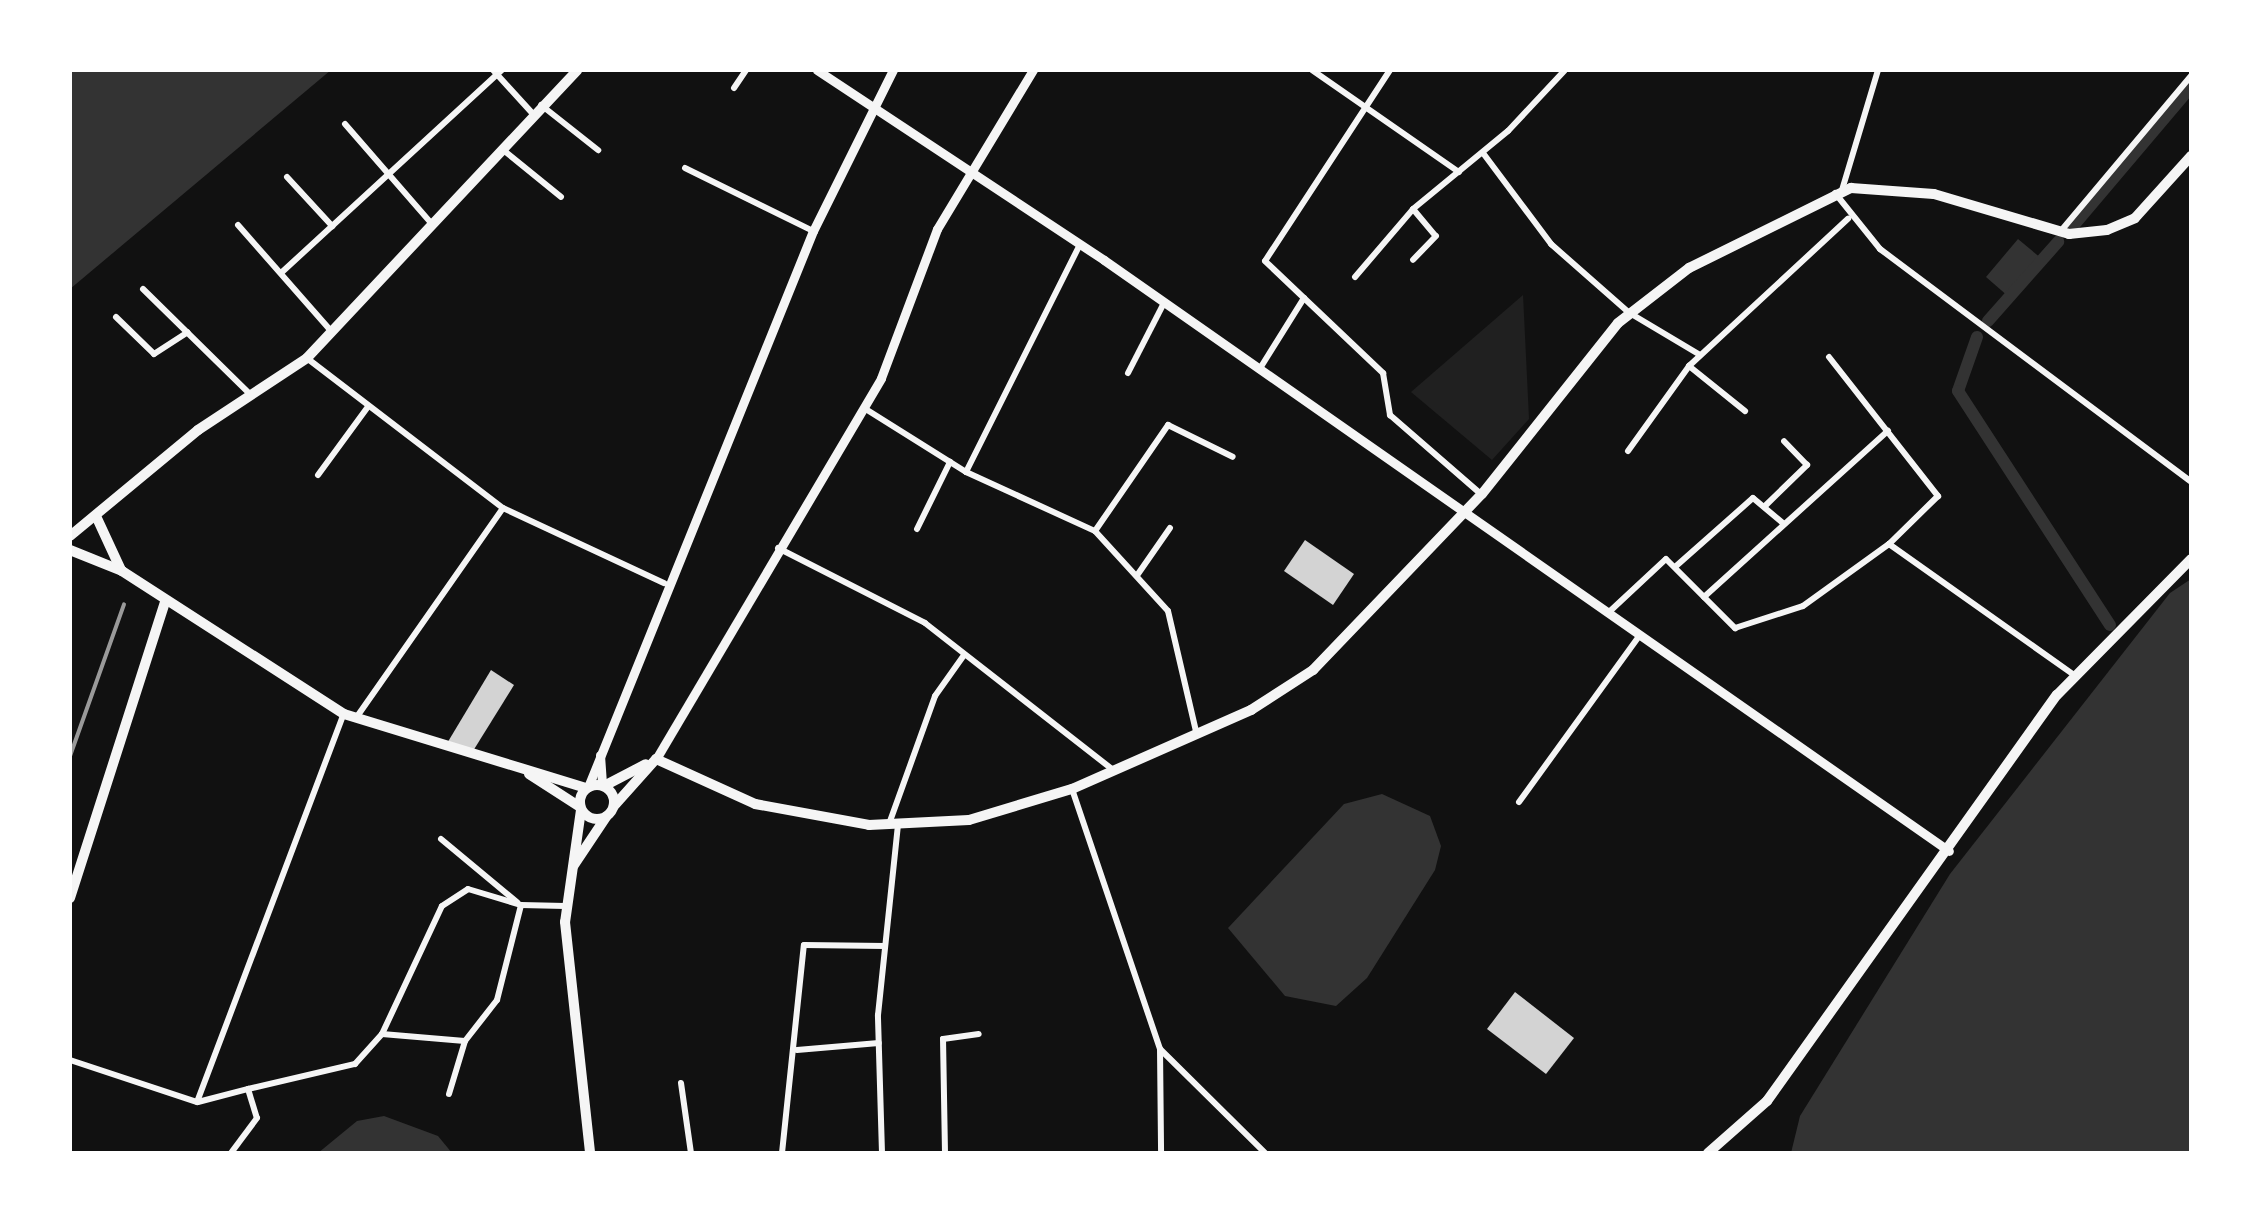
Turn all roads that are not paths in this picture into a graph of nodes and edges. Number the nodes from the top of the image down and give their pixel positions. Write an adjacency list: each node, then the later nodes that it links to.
1 (577, 70): 15 (main road)
2 (746, 70): 12 (street)
3 (816, 70): 14 (main road)
4 (894, 70): 14 (main road)
5 (1033, 70): 22 (main road)
6 (1312, 70): 13 (street)
7 (1390, 70): 13 (street)
8 (1565, 70): 19 (street)
9 (1878, 70): 26 (street)
10 (497, 72): 15 (street); 24 (street)
11 (2191, 76): 34 (street)
12 (734, 88)
13 (1364, 103): 23 (street); 40 (street)
14 (873, 108): 22 (main road); 33 (main road)
15 (537, 110): 17 (main road); 18 (street)
16 (345, 124): 24 (street)
17 (501, 148): 27 (street); 32 (main road)
18 (598, 150)
19 (1483, 153): 23 (street); 42 (street)
20 (2191, 156): 34 (main road)
21 (685, 168): 33 (street)
22 (970, 171): 35 (main road); 54 (main road)
23 (1459, 172): 28 (street)
24 (388, 174): 31 (street); 32 (street)
25 (287, 177): 31 (street)
26 (1838, 191): 29 (street); 34 (main road); 42 (main road)
27 (561, 197)
28 (1413, 209): 36 (street); 38 (street)
29 (1848, 219): 46 (street); 63 (street)
30 (238, 225): 37 (street)
31 (332, 226): 37 (street)
32 (433, 226): 45 (main road)
33 (813, 232): 81 (main road)
34 (2060, 232)
35 (1080, 243): 41 (main road); 61 (street)
36 (1413, 260)
37 (281, 273): 45 (street)
38 (1355, 277)
39 (142, 289): 44 (street)
40 (1304, 298): 50 (street); 64 (street)
41 (1164, 302): 50 (main road); 51 (street)
42 (1628, 312): 46 (street); 64 (main road)
43 (116, 318): 44 (street)
44 (188, 332): 52 (street)
45 (333, 333): 47 (main road)
46 (1700, 355): 49 (street)
47 (307, 358): 52 (main road); 53 (street)
48 (1830, 358): 56 (street)
49 (1689, 366): 55 (street); 58 (street)
50 (1258, 370): 67 (main road)
51 (1128, 373)
52 (251, 395): 68 (main road)
53 (366, 408): 62 (street); 66 (street)
54 (864, 408): 60 (street); 75 (main road)
55 (1745, 411)
56 (1888, 431): 69 (street); 74 (street)
57 (1784, 441): 65 (street)
58 (1628, 450)
59 (1234, 456): 72 (street)
60 (950, 462): 61 (street); 71 (street)
61 (966, 472): 72 (street)
62 (318, 474)
63 (2191, 482)
64 (1482, 494): 67 (main road)
65 (1766, 506): 69 (street); 78 (street)
66 (503, 508): 81 (street); 89 (street)
67 (1465, 514): 84 (main road); 90 (main road)
68 (96, 516): 73 (main road); 79 (main road)
69 (1784, 523): 82 (street)
70 (1170, 528): 80 (street)
71 (916, 529)
72 (1095, 532): 80 (street)
73 (70, 536)
74 (1889, 544): 82 (street); 87 (street)
75 (778, 548): 86 (street); 92 (main road)
76 (70, 550): 79 (main road)
77 (2191, 560): 87 (main road)
78 (1676, 567): 82 (street); 84 (street)
79 (122, 570): 83 (main road)
80 (1138, 574): 90 (street)
81 (664, 583): 91 (main road)
82 (1704, 597)
83 (164, 602): 88 (main road); 106 (main road)
84 (1607, 614): 85 (main road)
85 (1639, 636): 98 (street); 104 (main road)
86 (964, 654): 94 (street); 102 (street)
87 (2074, 675): 104 (main road)
88 (344, 714): 89 (main road); 120 (street)
89 (356, 719): 93 (main road)
90 (1196, 731): 94 (main road)
91 (599, 742): 95 (main road); 96 (main road)
92 (656, 759): 95 (main road); 99 (main road); 102 (main road)
93 (520, 768): 96 (main road); 100 (main road)
94 (1112, 769): 97 (main road)
95 (603, 786): 96 (main road); 99 (main road)
96 (587, 788): 100 (main road)
97 (1072, 790): 102 (main road); 114 (street)
98 (1519, 802)
99 (614, 806): 101 (main road)
100 (580, 808): 101 (main road); 105 (main road)
101 (606, 817): 105 (main road)
102 (894, 825): 109 (street)
103 (442, 839): 107 (street)
104 (1948, 850): 129 (main road)
105 (570, 870): 108 (main road)
106 (70, 898)
107 (521, 905): 108 (street); 110 (street); 112 (street)
108 (564, 906): 122 (main road)
109 (885, 946): 113 (street); 115 (street)
110 (382, 1034): 112 (street); 118 (street)
111 (980, 1034): 126 (street)
112 (465, 1041): 119 (street)
113 (878, 1043): 115 (street); 125 (street)
114 (1160, 1049): 127 (street); 128 (street)
115 (797, 1050): 124 (street)
116 (70, 1060): 120 (street)
117 (681, 1083): 123 (street)
118 (248, 1089): 120 (street); 121 (street)
119 (449, 1094)
120 (197, 1102)
121 (231, 1153)
122 (590, 1153)
123 (690, 1153)
124 (782, 1153)
125 (882, 1153)
126 (945, 1153)
127 (1161, 1153)
128 (1265, 1153)
129 (1708, 1153)

